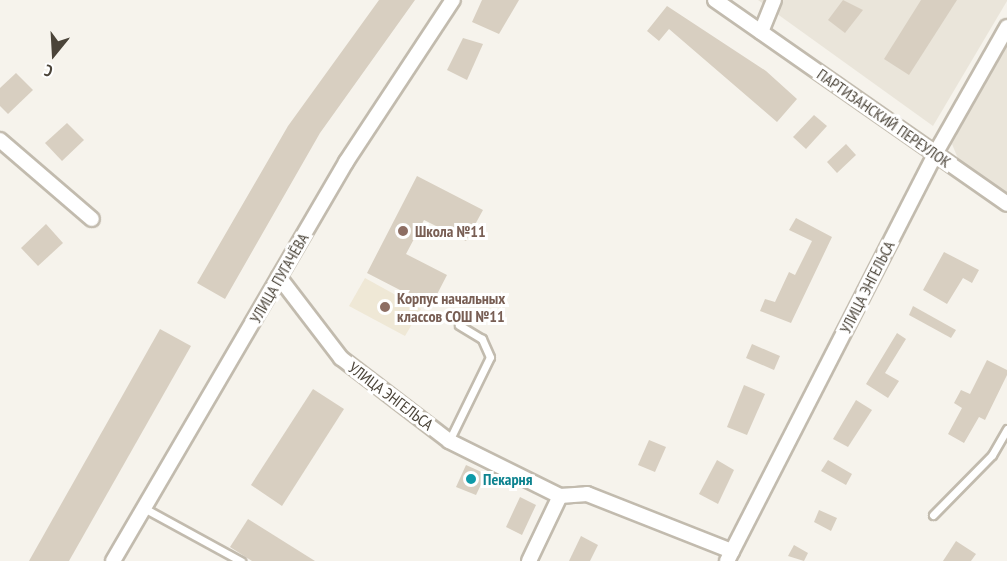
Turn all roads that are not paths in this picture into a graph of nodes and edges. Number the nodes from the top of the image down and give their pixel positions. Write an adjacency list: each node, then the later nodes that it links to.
1 (453, 0): 10 (street, УЛИЦА ПУГАЧЁВА)
2 (715, 0): 5 (street, ПАРТИЗАНСКИЙ ПЕРЕУЛОК)
3 (774, 0): 5 (street)
4 (1007, 27): 7 (street, УЛИЦА ЭНГЕЛЬСА)
5 (761, 32): 7 (street, ПАРТИЗАНСКИЙ ПЕРЕУЛОК)
6 (0, 140): 9 (street)
7 (935, 154): 8 (street, ПАРТИЗАНСКИЙ ПЕРЕУЛОК); 17 (street, УЛИЦА ЭНГЕЛЬСА)
8 (1007, 204)
9 (92, 219)
10 (279, 277): 13 (street, УЛИЦА ЭНГЕЛЬСА); 15 (street, УЛИЦА ПУГАЧЁВА)
11 (459, 326): 13 (lane)
12 (1007, 429): 16 (lane)
13 (449, 441): 14 (street, УЛИЦА ЭНГЕЛЬСА)
14 (560, 496): 17 (street, УЛИЦА ЭНГЕЛЬСА); 20 (street)
15 (144, 508): 18 (street, УЛИЦА ПУГАЧЁВА); 19 (lane)
16 (933, 515)
17 (730, 556)
18 (113, 561)
19 (241, 561)
20 (529, 561)

